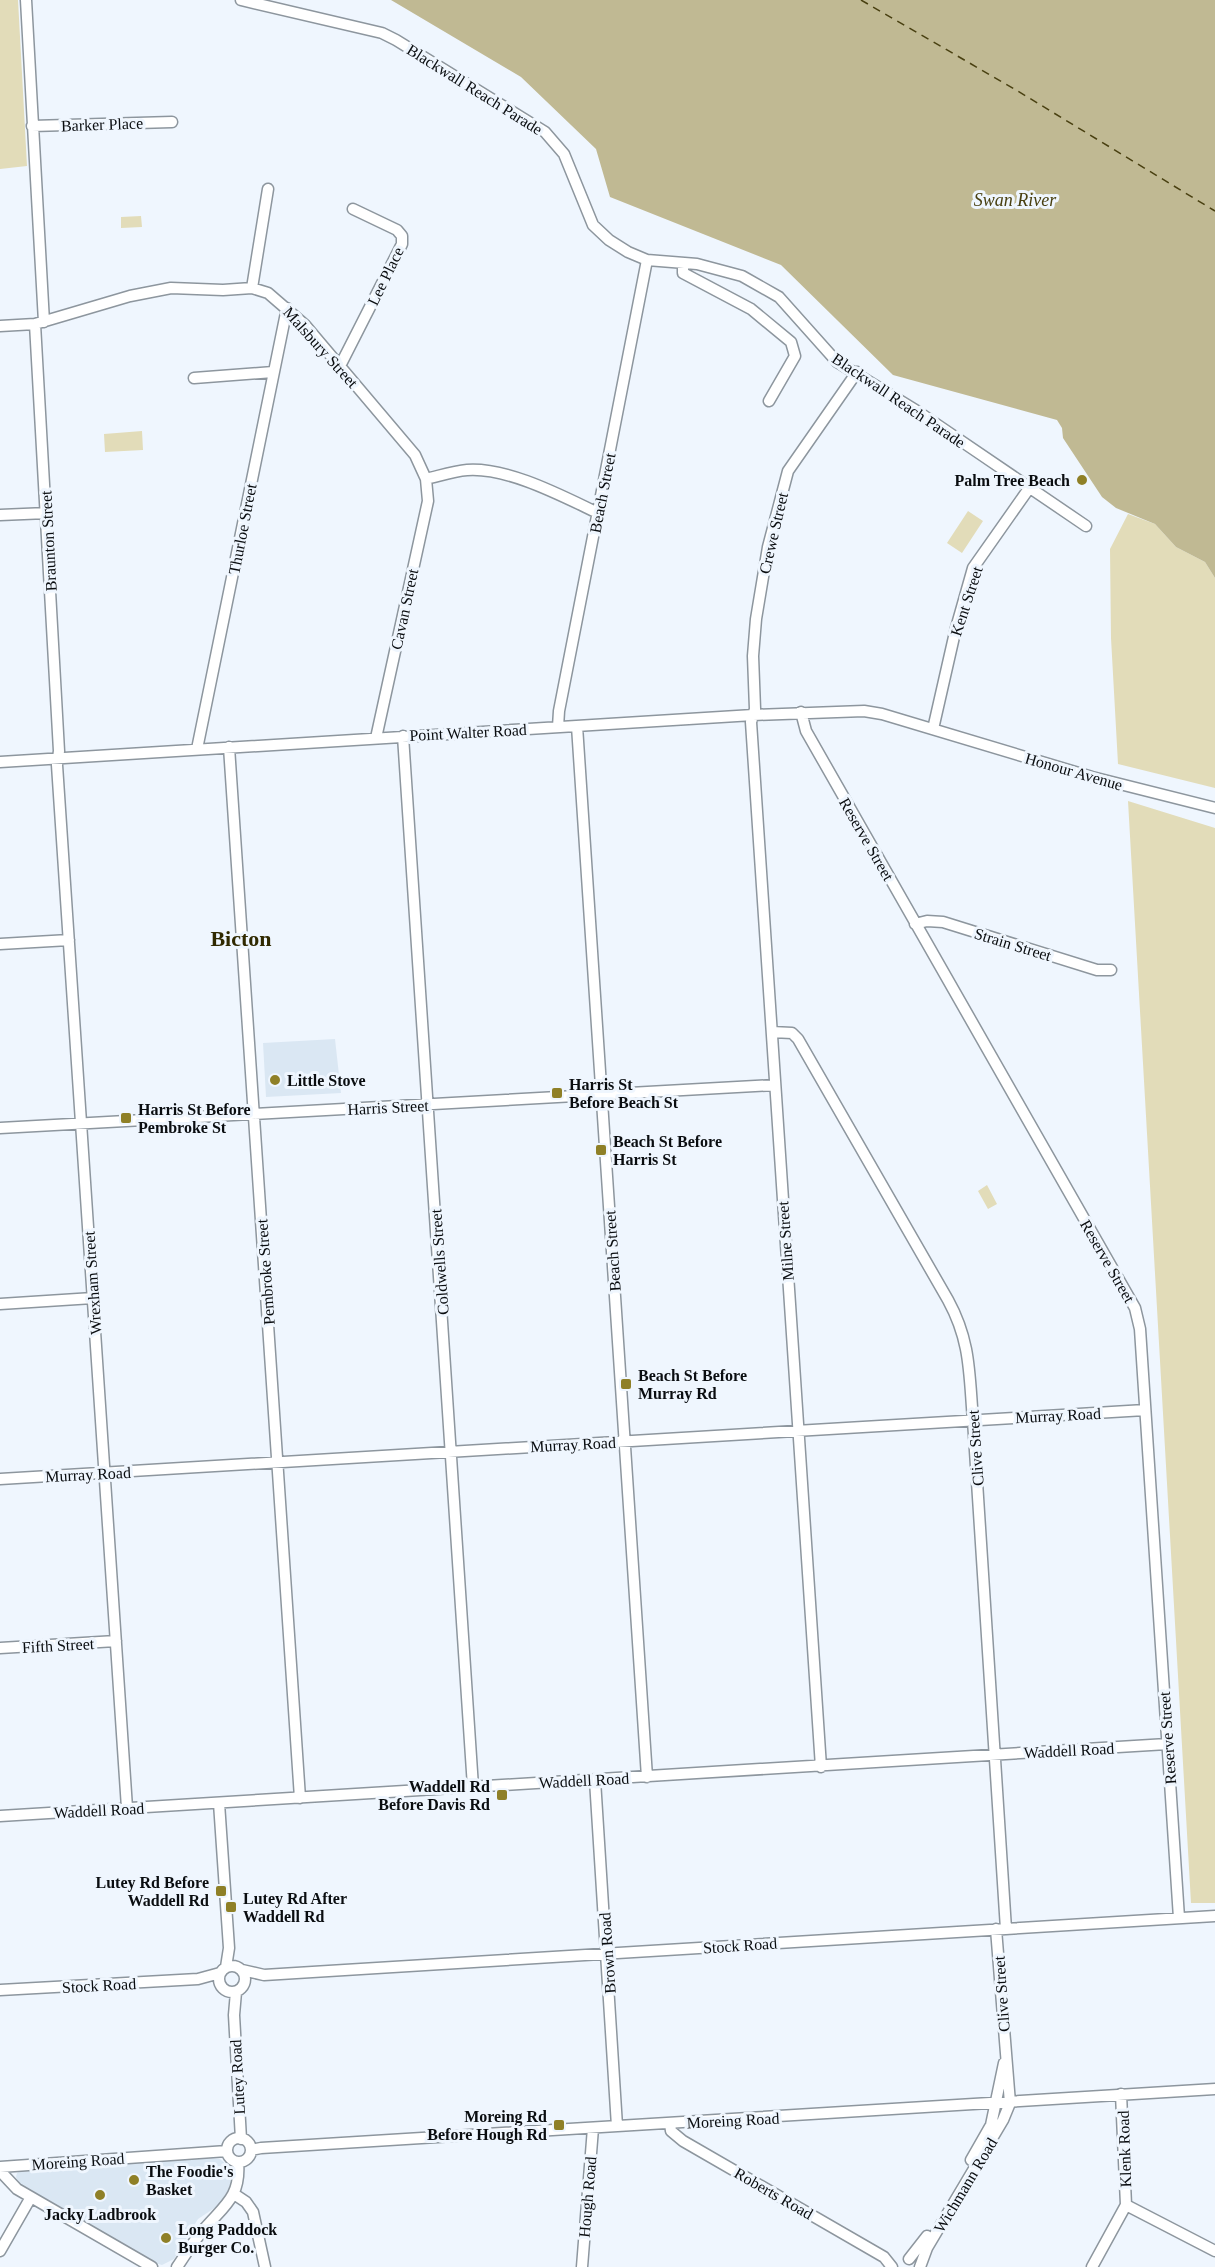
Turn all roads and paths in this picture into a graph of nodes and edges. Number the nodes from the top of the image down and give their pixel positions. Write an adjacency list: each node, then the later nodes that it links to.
1 (26, 0): 4 (street, Braunton Street)
2 (241, 0): 7 (street, Blackwall Reach Parade)
3 (172, 122): 4 (street, Barker Place)
4 (32, 126): 11 (street, Braunton Street)
5 (268, 189): 9 (street)
6 (353, 209): 13 (street, Lee Place)
7 (647, 260): 8 (street, Blackwall Reach Parade); 21 (street, Beach Street)
8 (683, 263): 15 (street, Blackwall Reach Parade); 17 (street)
9 (252, 288): 10 (street, Malsbury Street); 11 (street)
10 (287, 308): 13 (street, Malsbury Street); 14 (street, Thurloe Street)
11 (39, 323): 12 (street); 20 (street, Braunton Street)
12 (0, 326)
13 (339, 366): 18 (street, Malsbury Street)
14 (273, 372): 16 (street); 32 (street, Thurloe Street)
15 (857, 372): 19 (street, Blackwall Reach Parade); 25 (street, Crewe Street)
16 (194, 378)
17 (769, 401)
18 (426, 479): 21 (street); 30 (street, Cavan Street)
19 (1030, 487): 23 (street, Blackwall Reach Parade); 28 (street, Kent Street)
20 (46, 513): 22 (street); 33 (street, Braunton Street)
21 (598, 513): 27 (street, Beach Street)
22 (0, 515)
23 (1086, 526)
24 (801, 712): 25 (street, Point Walter Road); 28 (street, Point Walter Road); 36 (street, Reserve Street)
25 (753, 715): 26 (street, Point Walter Road); 40 (street, Milne Street)
26 (577, 726): 27 (street, Point Walter Road); 42 (street, Beach Street)
27 (558, 727): 29 (street, Point Walter Road)
28 (933, 729): 35 (street, Honour Avenue)
29 (403, 736): 30 (street, Point Walter Road); 43 (street, Coldwells Street)
30 (376, 738): 31 (street, Point Walter Road)
31 (229, 747): 32 (street, Point Walter Road); 44 (street, Pembroke Street)
32 (197, 749): 33 (street, Point Walter Road)
33 (58, 758): 34 (street, Point Walter Road); 37 (street, Wrexham Street)
34 (0, 762)
35 (1215, 808)
36 (915, 924): 39 (street, Strain Street); 49 (street, Reserve Street)
37 (69, 940): 38 (street); 45 (street, Wrexham Street)
38 (0, 944)
39 (1111, 970)
40 (772, 1032): 41 (street, Milne Street); 50 (street, Clive Street)
41 (776, 1085): 42 (street, Harris Street); 51 (street, Milne Street)
42 (602, 1095): 43 (street, Harris Street); 52 (street, Beach Street)
43 (428, 1105): 44 (street, Harris Street); 53 (street, Coldwells Street)
44 (255, 1115): 45 (street, Harris Street); 54 (street, Pembroke Street)
45 (81, 1124): 46 (street, Harris Street); 47 (street, Wrexham Street)
46 (0, 1128)
47 (93, 1298): 48 (street); 55 (street, Wrexham Street)
48 (0, 1304)
49 (1145, 1410): 50 (street, Murray Road); 59 (street, Reserve Street)
50 (973, 1420): 51 (street, Murray Road); 60 (street, Clive Street)
51 (798, 1431): 52 (street, Murray Road); 61 (street, Milne Street)
52 (625, 1441): 53 (street, Murray Road); 62 (street, Beach Street)
53 (451, 1452): 54 (street, Murray Road); 64 (street, Coldwells Street)
54 (278, 1462): 55 (street, Murray Road); 65 (street, Pembroke Street)
55 (104, 1473): 56 (street, Murray Road); 57 (street, Wrexham Street)
56 (0, 1479)
57 (116, 1641): 58 (street, Fifth Street); 67 (street, Wrexham Street)
58 (0, 1648)
59 (1167, 1744): 60 (street, Waddell Road); 70 (street, Reserve Street)
60 (994, 1755): 61 (street, Waddell Road); 71 (street, Clive Street)
61 (821, 1767): 62 (street, Waddell Road)
62 (647, 1777): 63 (street, Waddell Road)
63 (595, 1780): 64 (street, Waddell Road); 72 (street, Brown Road)
64 (474, 1787): 65 (street, Waddell Road)
65 (300, 1798): 66 (street, Waddell Road)
66 (219, 1803): 67 (street, Waddell Road); 73 (street)
67 (127, 1808): 68 (street, Waddell Road)
68 (0, 1816)
69 (1215, 1916): 70 (street, Stock Road)
70 (1179, 1918): 71 (street, Stock Road)
71 (1001, 1929): 72 (street, Stock Road); 78 (street, Clive Street)
72 (607, 1954): 74 (street, Stock Road); 84 (street, Brown Road)
73 (231, 1969): 74 (street, Stock Road); 75 (street, Stock Road); 76 (street); 76 (street)
74 (264, 1975): 76 (street, Stock Road)
75 (198, 1979): 76 (street, Stock Road); 77 (street, Stock Road)
76 (231, 1989): 86 (street, Lutey Road)
77 (0, 1990)
78 (1005, 2059): 81 (street, Clive Street); 82 (street, Clive Street)
79 (1215, 2089): 80 (street, Moreing Road)
80 (1121, 2094): 81 (street, Moreing Road); 93 (street, Klenk Road)
81 (1010, 2103): 82 (street, Moreing Road); 103 (street, Wichmann Road)
82 (994, 2104): 83 (street, Moreing Road); 97 (street, Wichmann Road)
83 (670, 2123): 84 (street, Moreing Road); 96 (street, Roberts Road)
84 (617, 2126): 85 (street, Moreing Road)
85 (593, 2128): 87 (street, Moreing Road); 101 (street, Hough Road)
86 (241, 2139): 87 (street); 88 (street)
87 (251, 2150): 89 (street)
88 (228, 2151): 89 (street); 90 (street, Moreing Road)
89 (238, 2162): 91 (street)
90 (0, 2167): 92 (street)
91 (234, 2194): 99 (street); 100 (street)
92 (31, 2197): 94 (street); 98 (street)
93 (1126, 2205): 95 (street); 104 (street, Klenk Road)
94 (0, 2251)
95 (1215, 2251)
96 (884, 2257): 97 (street, Roberts Road); 102 (street, Roberts Road)
97 (903, 2262): 103 (street)
98 (152, 2267)
99 (177, 2267)
100 (265, 2267)
101 (582, 2267)
102 (892, 2267)
103 (920, 2267)
104 (1092, 2267)

